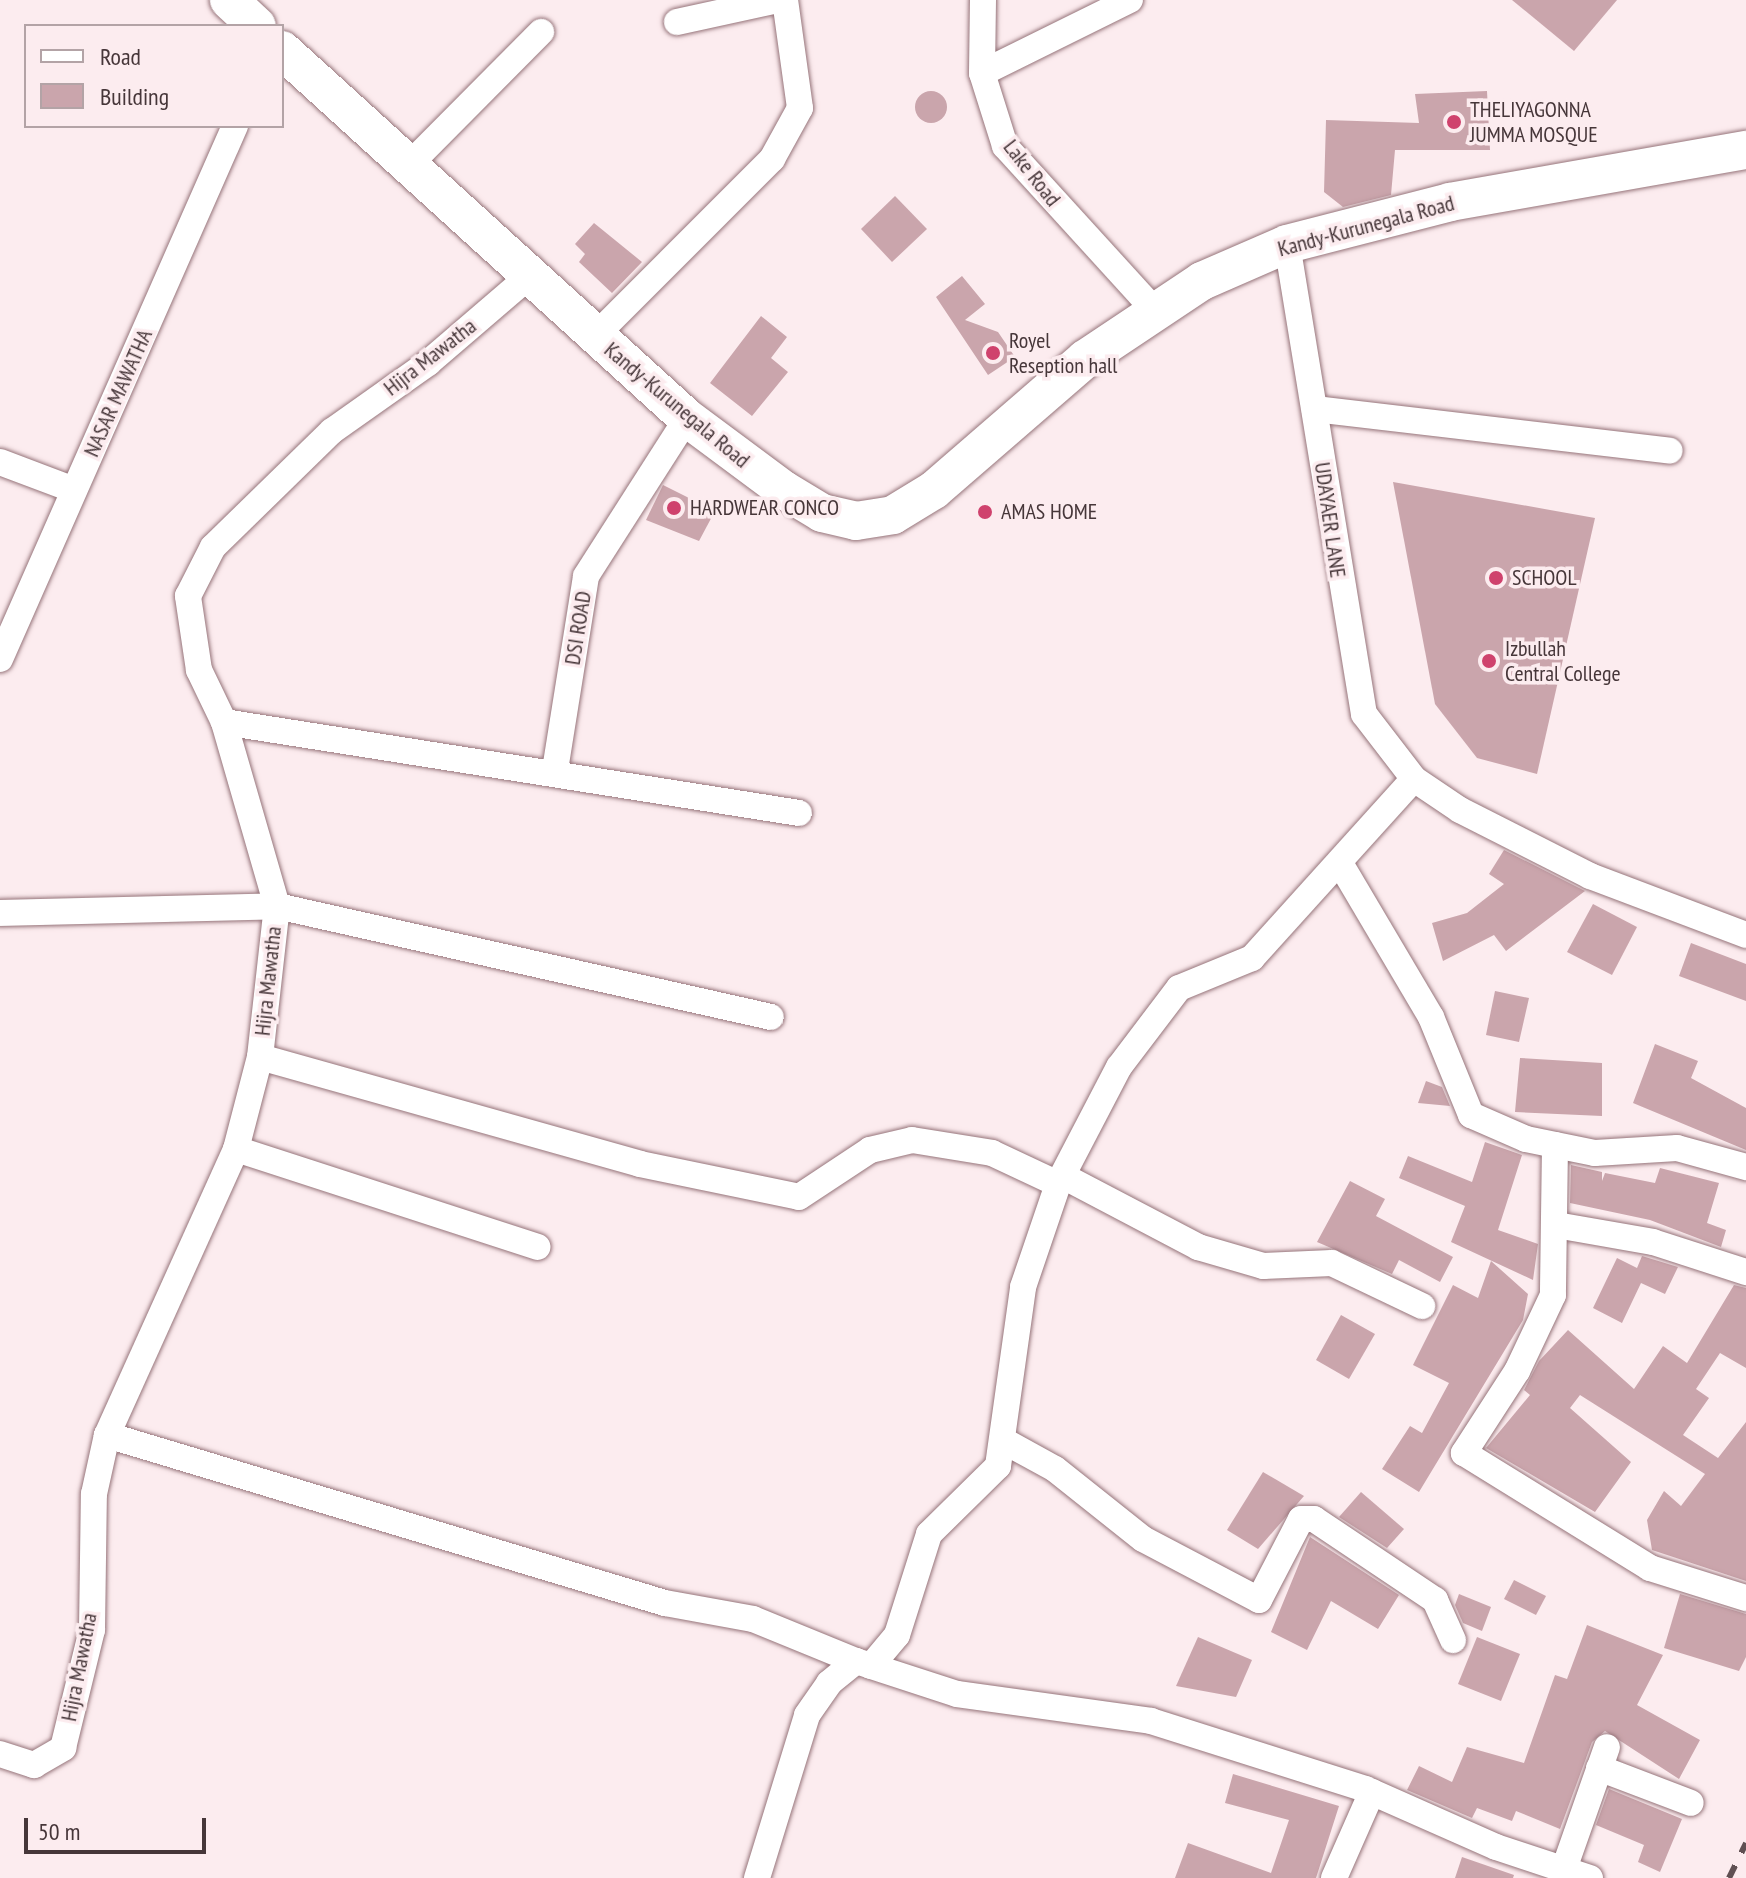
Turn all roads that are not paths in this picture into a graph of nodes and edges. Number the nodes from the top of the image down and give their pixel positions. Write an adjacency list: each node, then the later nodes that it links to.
1 (229, 0): 7 (highway)
2 (778, 0): 6 (street)
3 (785, 0): 17 (street)
4 (983, 0): 10 (street, Lake Road)
5 (1130, 0): 10 (street)
6 (677, 22)
7 (255, 24)
8 (541, 32): 13 (street)
9 (284, 52): 13 (highway, Kandy-Kurunegala Road)
10 (982, 73): 16 (street, Lake Road)
11 (234, 128): 22 (street, NASAR MAWATHA)
12 (1746, 150): 14 (highway, Kandy-Kurunegala Road)
13 (408, 166): 15 (highway, Kandy-Kurunegala Road)
14 (1287, 244): 16 (highway, Kandy-Kurunegala Road); 18 (street, UDAYAER LANE)
15 (529, 276): 17 (highway, Kandy-Kurunegala Road); 24 (street, Hijra Mawatha)
16 (1156, 312): 19 (highway, Kandy-Kurunegala Road)
17 (596, 335): 19 (highway, Kandy-Kurunegala Road)
18 (1315, 409): 20 (street); 26 (street, UDAYAER LANE)
19 (687, 418): 25 (street, DSI ROAD)
20 (1670, 451)
21 (0, 462): 22 (street)
22 (74, 490): 23 (street, NASAR MAWATHA)
23 (0, 659)
24 (224, 722): 25 (street); 29 (street, Hijra Mawatha)
25 (555, 770): 27 (street)
26 (1414, 779): 28 (street); 31 (street)
27 (799, 813)
28 (1340, 863): 34 (street); 37 (street)
29 (277, 906): 30 (street); 32 (street); 33 (street, Hijra Mawatha)
30 (0, 913)
31 (1746, 935)
32 (771, 1017)
33 (260, 1057): 35 (street, Hijra Mawatha); 37 (street)
34 (1555, 1145): 36 (street); 38 (street)
35 (236, 1149): 39 (street); 42 (street, Hijra Mawatha)
36 (1746, 1167)
37 (1061, 1180): 41 (street); 43 (street)
38 (1556, 1225): 40 (street); 44 (street)
39 (537, 1247)
40 (1746, 1272)
41 (1422, 1306)
42 (107, 1435): 46 (street); 47 (street, Hijra Mawatha)
43 (1004, 1441): 45 (street); 46 (street)
44 (1746, 1598)
45 (1453, 1640)
46 (864, 1663): 48 (street); 51 (street)
47 (0, 1754)
48 (1372, 1792): 50 (street); 52 (street)
49 (1691, 1803): 50 (street)
50 (1564, 1869): 53 (street)
51 (757, 1878)
52 (1334, 1878)
53 (1590, 1878)

